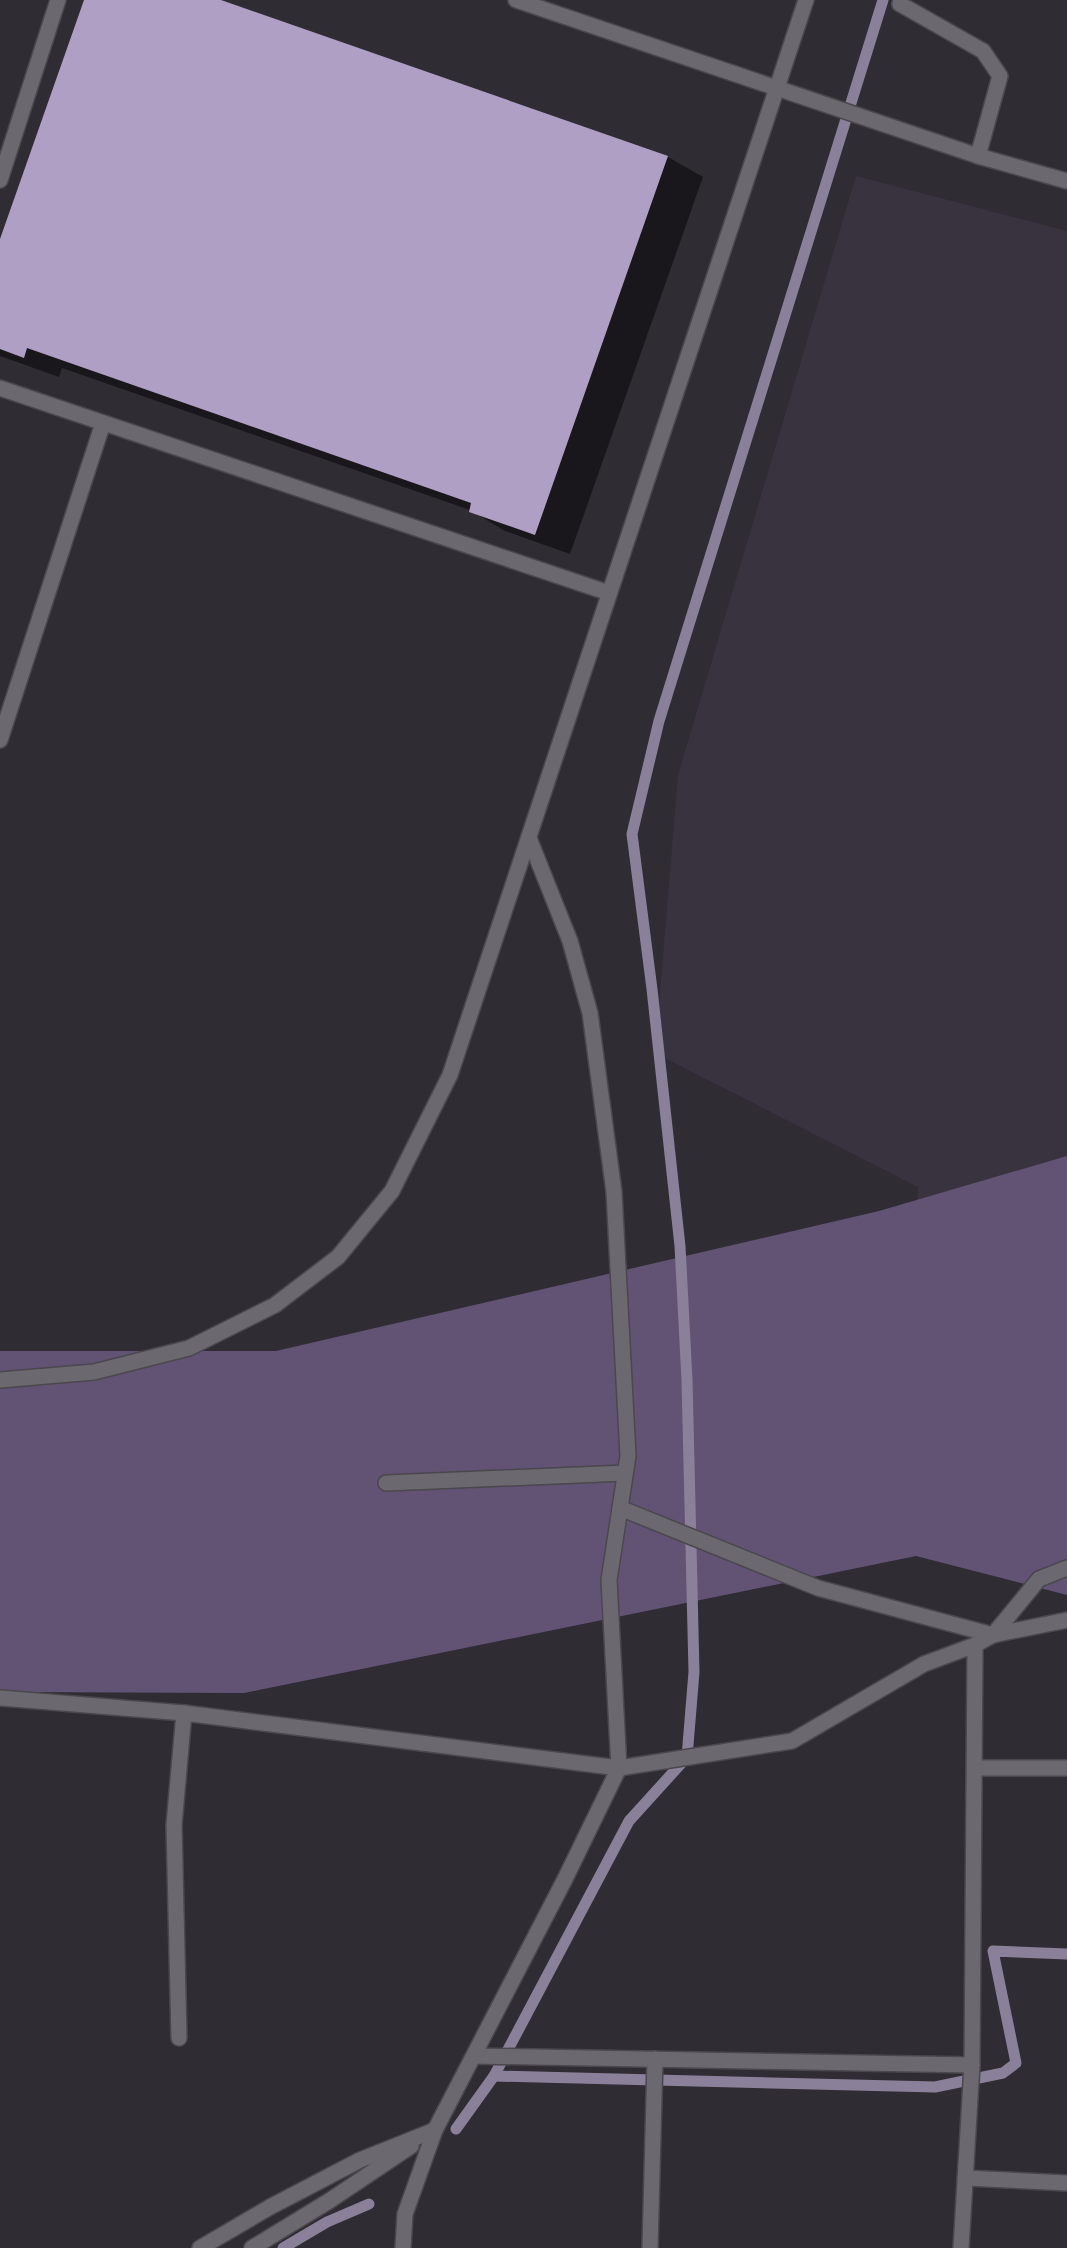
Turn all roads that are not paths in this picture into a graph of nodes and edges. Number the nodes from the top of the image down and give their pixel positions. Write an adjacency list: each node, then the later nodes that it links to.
1 (58, 0): 7 (street)
2 (516, 0): 5 (street)
3 (806, 0): 5 (street)
4 (901, 0): 6 (street)
5 (775, 89): 6 (street); 11 (street)
6 (978, 156): 8 (street)
7 (0, 180)
8 (1067, 181)
9 (0, 388): 10 (street)
10 (103, 423): 11 (street); 12 (street)
11 (609, 593): 13 (street)
12 (0, 740)
13 (529, 838): 14 (street); 15 (street)
14 (0, 1380)
15 (625, 1473): 16 (street); 17 (street)
16 (386, 1483)
17 (620, 1508): 20 (street); 24 (street)
18 (1067, 1568): 20 (street)
19 (1067, 1620): 20 (street)
20 (993, 1635): 21 (street)
21 (975, 1645): 24 (street); 25 (street)
22 (0, 1698): 23 (street)
23 (184, 1713): 24 (street); 27 (street)
24 (619, 1768): 28 (street)
25 (975, 1768): 26 (street); 30 (street)
26 (1067, 1768)
27 (179, 2038)
28 (474, 2056): 29 (street); 31 (street)
29 (655, 2059): 30 (street); 37 (street)
30 (972, 2065): 32 (street)
31 (435, 2130): 34 (street); 35 (street); 36 (street)
32 (965, 2178): 33 (street); 38 (street)
33 (1067, 2183)
34 (200, 2248)
35 (252, 2248)
36 (403, 2248)
37 (650, 2248)
38 (961, 2248)

